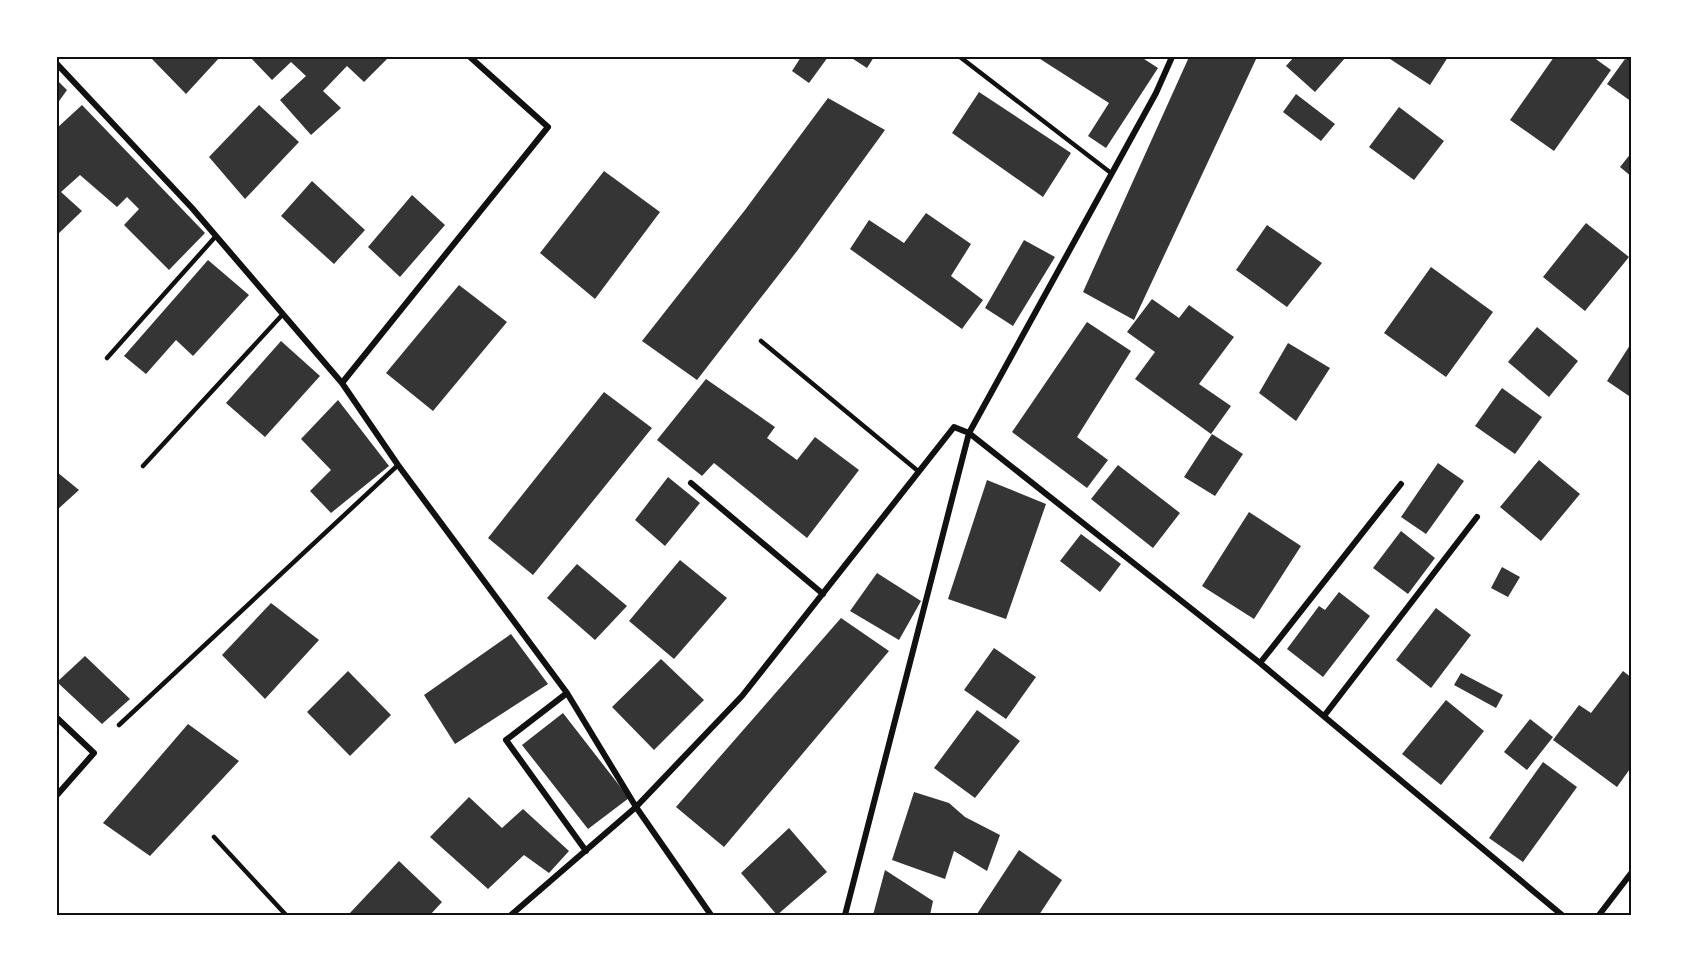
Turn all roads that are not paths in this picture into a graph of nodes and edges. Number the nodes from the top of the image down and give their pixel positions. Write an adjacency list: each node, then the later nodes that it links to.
1 (470, 57): 10 (street)
2 (960, 57): 5 (lane)
3 (1172, 57): 5 (street)
4 (57, 64): 6 (street)
5 (1112, 173): 11 (street)
6 (216, 236): 7 (street); 9 (lane)
7 (283, 314): 10 (street); 13 (lane)
8 (761, 341): 14 (lane)
9 (107, 358)
10 (342, 383): 12 (street)
11 (969, 433): 14 (street); 19 (street); 32 (street)
12 (398, 465): 20 (street); 23 (lane)
13 (143, 466)
14 (918, 471): 18 (street)
15 (692, 483): 18 (street)
16 (1401, 484): 19 (street)
17 (1477, 517): 21 (street)
18 (823, 594): 25 (street)
19 (1260, 663): 21 (street)
20 (567, 693): 25 (street); 27 (street)
21 (1324, 716): 33 (street)
22 (57, 718): 24 (street)
23 (119, 725)
24 (57, 795)
25 (636, 807): 27 (street); 31 (street)
26 (214, 837): 29 (lane)
27 (586, 851): 30 (street)
28 (1632, 872): 34 (street)
29 (286, 915)
30 (512, 915)
31 (711, 915)
32 (845, 915)
33 (1562, 915)
34 (1599, 915)

